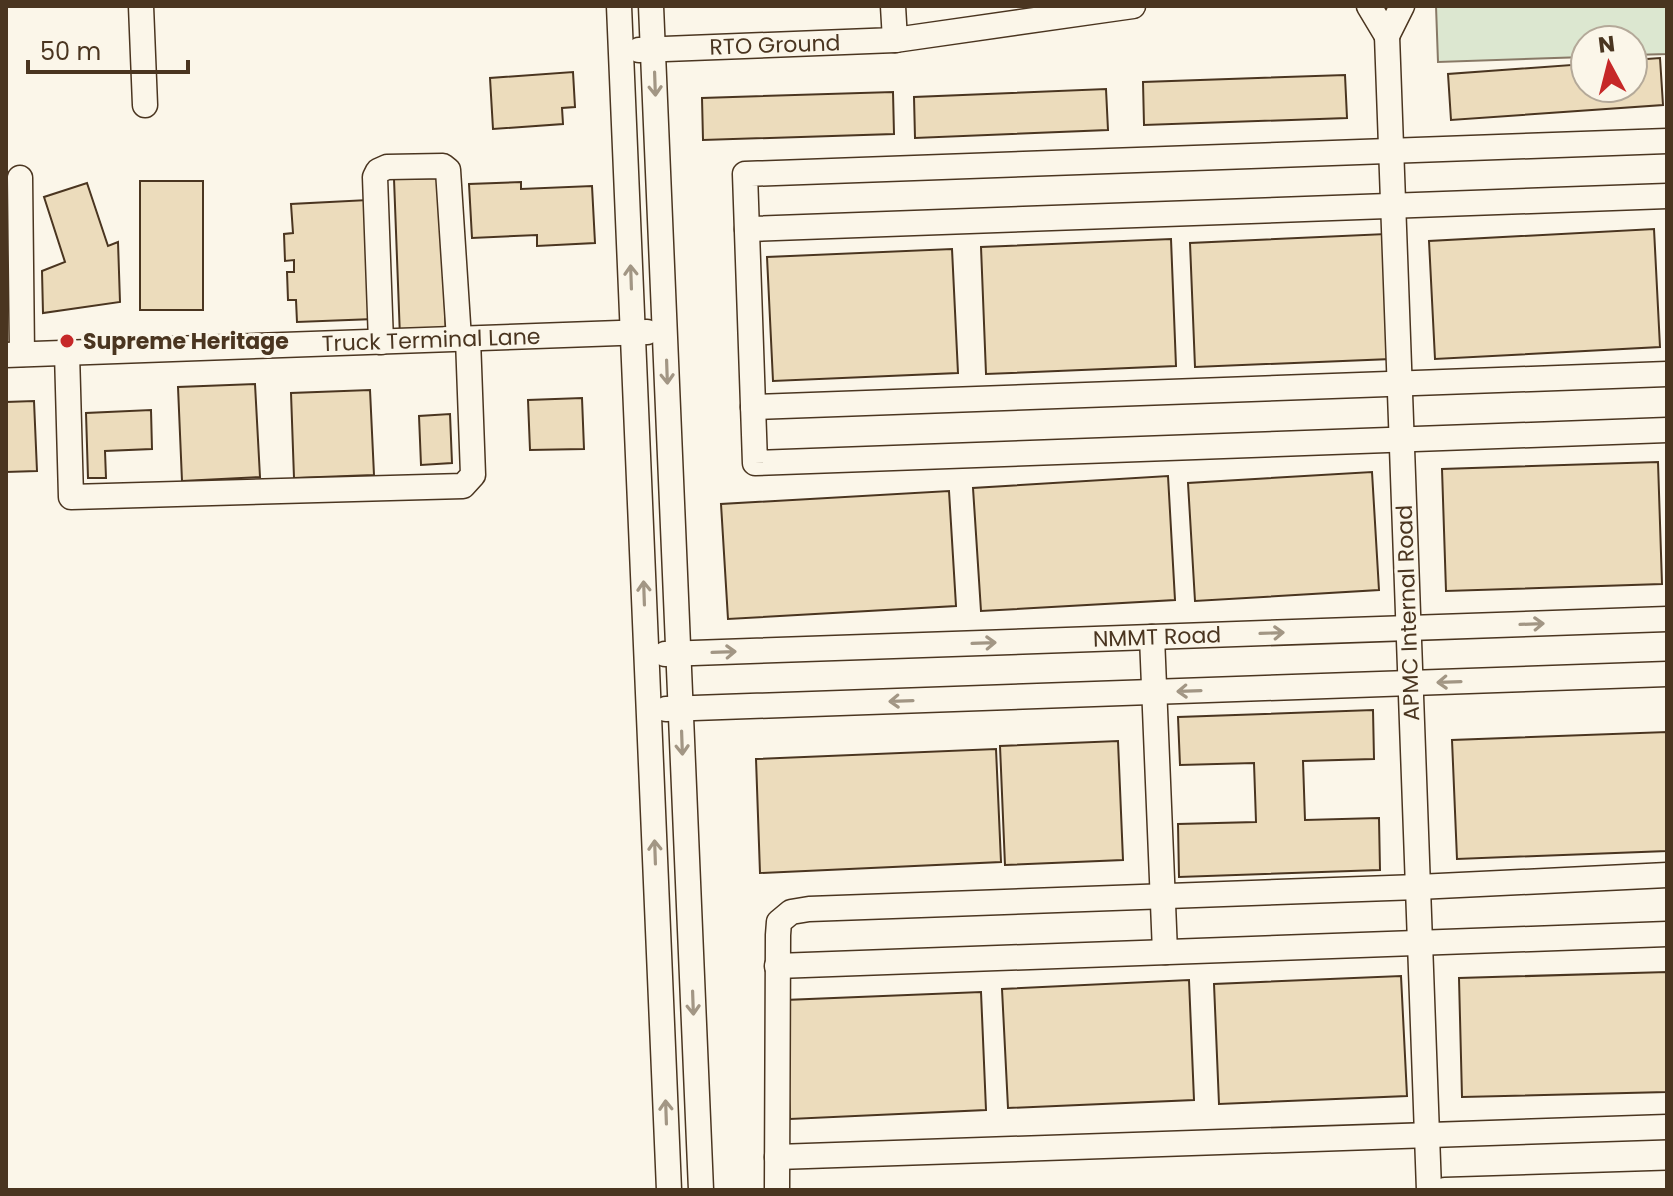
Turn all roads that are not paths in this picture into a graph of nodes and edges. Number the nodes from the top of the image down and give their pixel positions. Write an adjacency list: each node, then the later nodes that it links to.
1 (141, 6): 12 (street)
2 (619, 6): 11 (street)
3 (651, 6): 10 (street)
4 (893, 6): 9 (street)
5 (1133, 6): 9 (street, RTO Ground)
6 (1369, 6): 8 (street)
7 (1402, 6): 8 (street)
8 (1387, 36): 14 (street, APMC Internal Road)
9 (895, 40): 10 (street, RTO Ground)
10 (653, 49): 11 (street, RTO Ground); 19 (street, one-way to 19)
11 (621, 51): 20 (street, one-way to 11)
12 (145, 105)
13 (1667, 141): 14 (street)
14 (1391, 151): 17 (street, APMC Internal Road); 18 (street)
15 (20, 178): 24 (street)
16 (1667, 196): 17 (street)
17 (1393, 206): 18 (street); 26 (street, APMC Internal Road)
18 (747, 229): 27 (street)
19 (665, 332): 20 (street, Truck Terminal Lane); 33 (street, one-way to 33)
20 (633, 333): 21 (street, Truck Terminal Lane); 34 (street, one-way to 20)
21 (463, 339): 22 (street, Truck Terminal Lane); 22 (street); 23 (street)
22 (381, 342): 23 (street, Truck Terminal Lane)
23 (67, 353): 24 (street, Truck Terminal Lane)
24 (14, 355)
25 (1667, 374): 26 (street)
26 (1400, 384): 27 (street); 29 (street, APMC Internal Road)
27 (753, 407): 29 (street)
28 (1667, 430): 29 (street)
29 (1402, 439): 31 (street, APMC Internal Road)
30 (1667, 619): 31 (street, NMMT Road, one-way to 30)
31 (1409, 628): 32 (street, NMMT Road, one-way to 31); 36 (street, APMC Internal Road)
32 (1152, 637): 33 (street, NMMT Road, one-way to 32); 37 (street)
33 (678, 654): 34 (street, NMMT Road); 38 (street)
34 (647, 655): 39 (street)
35 (1667, 674): 36 (street, one-way to 36)
36 (1411, 683): 37 (street, one-way to 37); 41 (street, APMC Internal Road)
37 (1154, 692): 38 (street, one-way to 38); 42 (street)
38 (681, 709): 39 (street); 52 (street, one-way to 52)
39 (649, 710): 51 (street, one-way to 39)
40 (1667, 875): 41 (street)
41 (1418, 887): 42 (street); 44 (street, APMC Internal Road)
42 (1162, 897): 45 (street); 46 (street)
43 (1667, 934): 44 (street)
44 (1420, 943): 45 (street); 48 (street, APMC Internal Road)
45 (1165, 952): 46 (street)
46 (777, 966): 49 (street)
47 (1667, 1127): 48 (street)
48 (1427, 1135): 49 (street); 54 (street, APMC Internal Road)
49 (777, 1157): 53 (street)
50 (1667, 1183): 55 (street)
51 (669, 1190)
52 (701, 1190)
53 (777, 1190)
54 (1429, 1190)
55 (1445, 1190)

